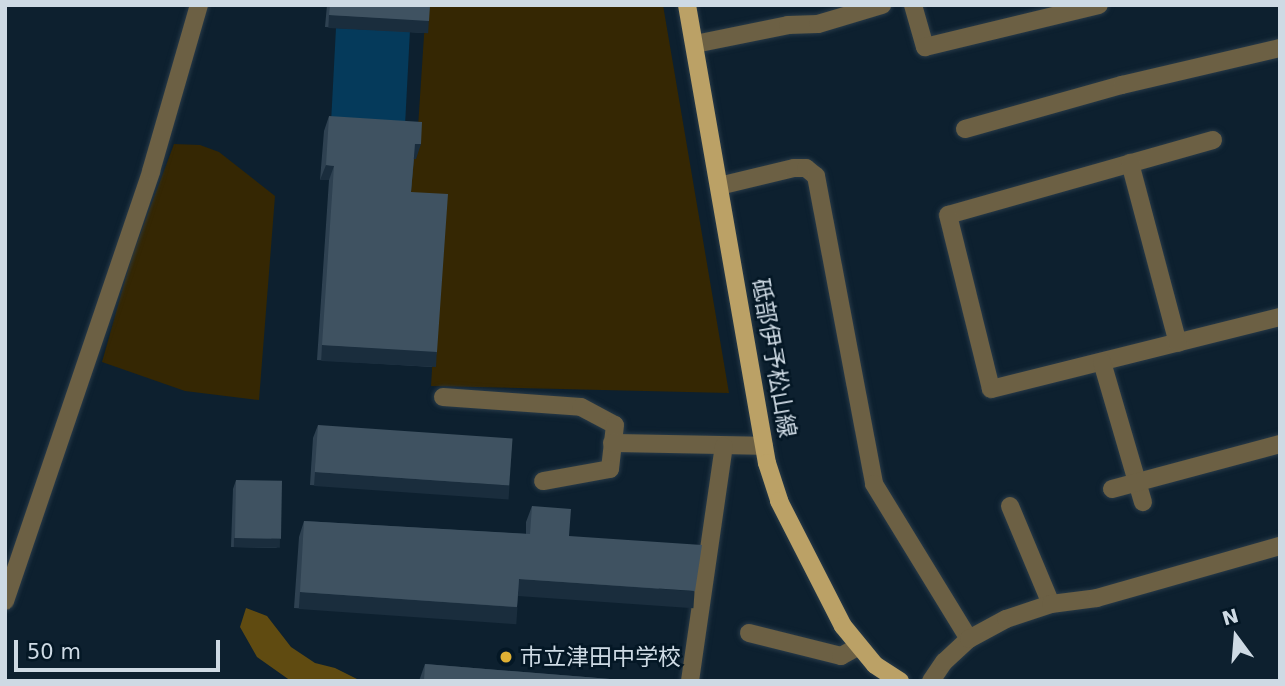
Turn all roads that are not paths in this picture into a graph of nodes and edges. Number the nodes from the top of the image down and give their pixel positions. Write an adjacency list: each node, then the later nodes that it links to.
1 (199, 5): 26 (street)
2 (687, 5): 6 (main road, 砥部伊予松山線)
3 (882, 5): 6 (street)
4 (914, 5): 5 (street)
5 (1099, 5)
6 (695, 44): 11 (main road, 砥部伊予松山線)
7 (1280, 48): 8 (street)
8 (965, 129)
9 (1213, 140): 10 (street)
10 (1130, 163): 13 (street); 14 (street)
11 (719, 186): 19 (main road, 砥部伊予松山線); 29 (street)
12 (1280, 317): 13 (street)
13 (1178, 343): 14 (street)
14 (1102, 362): 21 (street)
15 (443, 397): 16 (street)
16 (612, 443): 18 (street); 20 (street)
17 (1280, 444): 21 (street)
18 (724, 446): 19 (street); 31 (street)
19 (764, 446): 30 (main road, 砥部伊予松山線)
20 (543, 481)
21 (1137, 482): 22 (street); 23 (street)
22 (1112, 489)
23 (1143, 502)
24 (1010, 506): 27 (street)
25 (1280, 546): 27 (street)
26 (5, 601)
27 (1051, 604): 29 (street)
28 (749, 633): 30 (street)
29 (969, 639): 33 (street)
30 (857, 647): 32 (main road, 砥部伊予松山線)
31 (690, 681)
32 (900, 681)
33 (931, 681)

